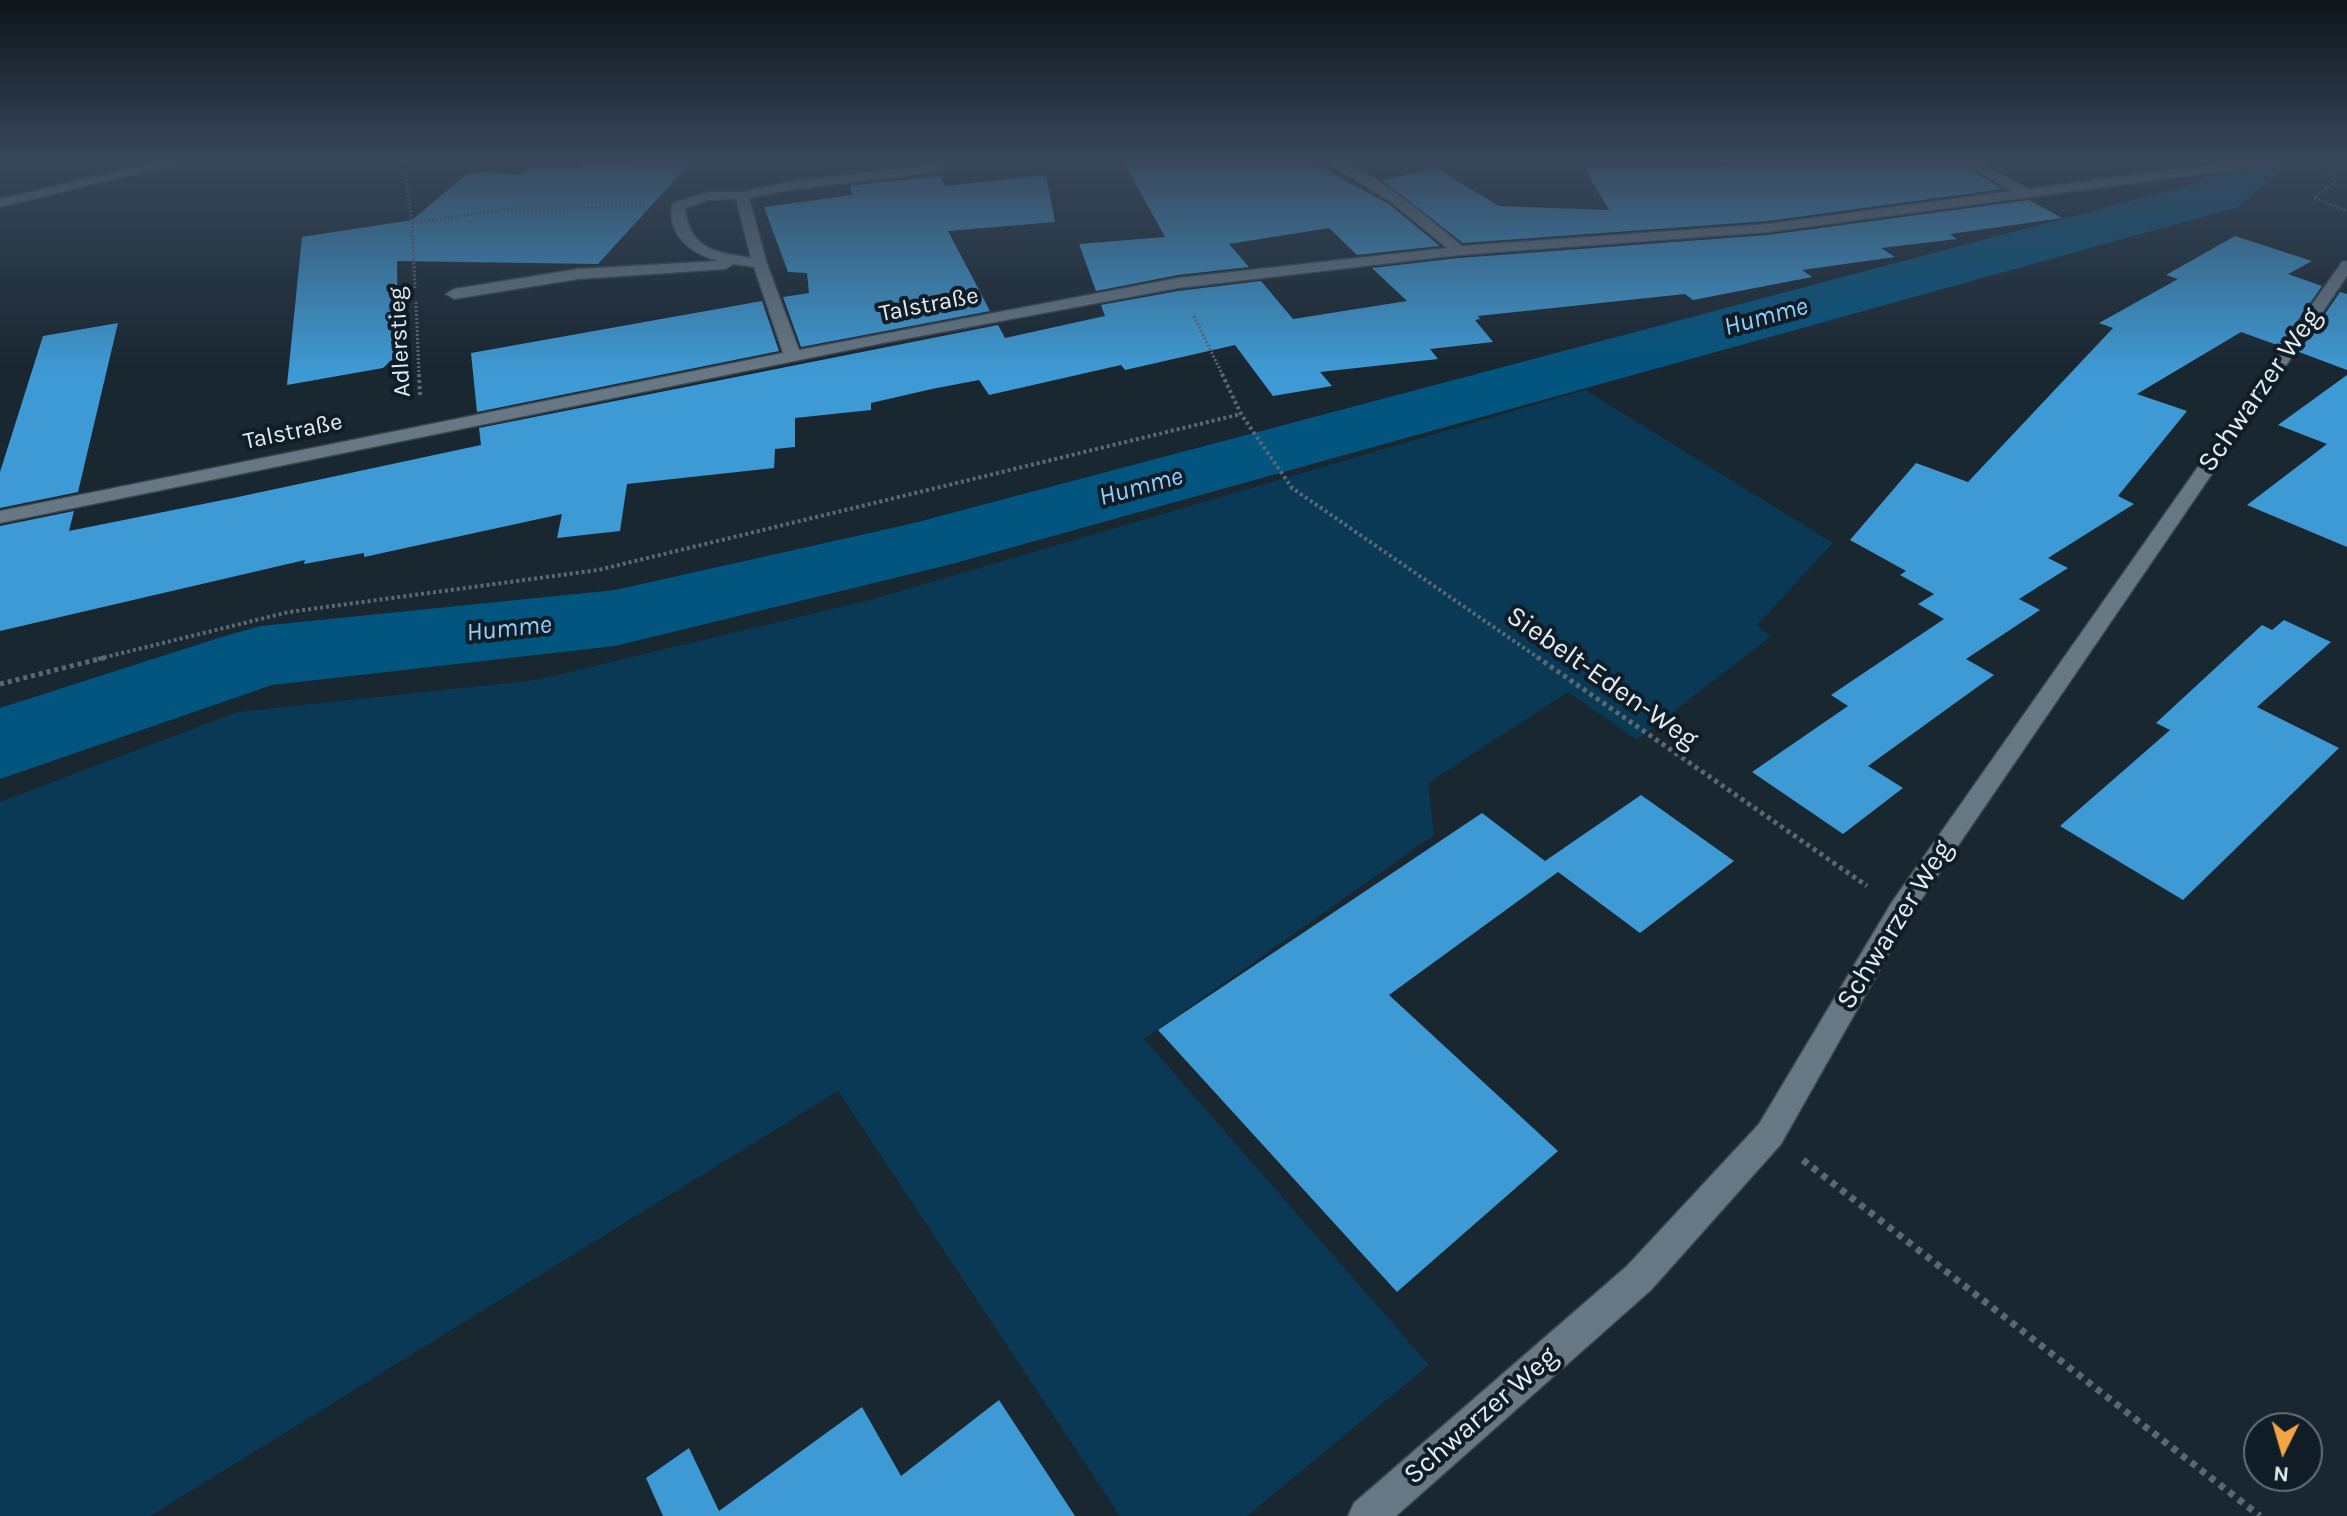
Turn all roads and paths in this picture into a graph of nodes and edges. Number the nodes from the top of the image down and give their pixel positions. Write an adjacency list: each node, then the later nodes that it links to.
1 (412, 230): 13 (path, Adlerstieg)
2 (683, 230): 7 (street)
3 (751, 230): 7 (street)
4 (1433, 230): 6 (street)
5 (1745, 230): 6 (street, Talstraße)
6 (1459, 251): 9 (street, Talstraße)
7 (760, 264): 10 (street); 11 (street)
8 (2347, 265): 16 (street, Schwarzer Weg)
9 (1178, 283): 11 (street, Talstraße); 12 (path, Siebelt-Eden-Weg)
10 (454, 294)
11 (793, 357): 13 (street, Talstraße)
12 (1241, 414): 15 (path); 16 (path, Siebelt-Eden-Weg)
13 (422, 430): 14 (street, Talstraße)
14 (0, 517)
15 (0, 684)
16 (1901, 909): 17 (street, Schwarzer Weg)
17 (1770, 1134): 18 (street, Schwarzer Weg); 19 (path)
18 (1367, 1516)
19 (2260, 1516)

